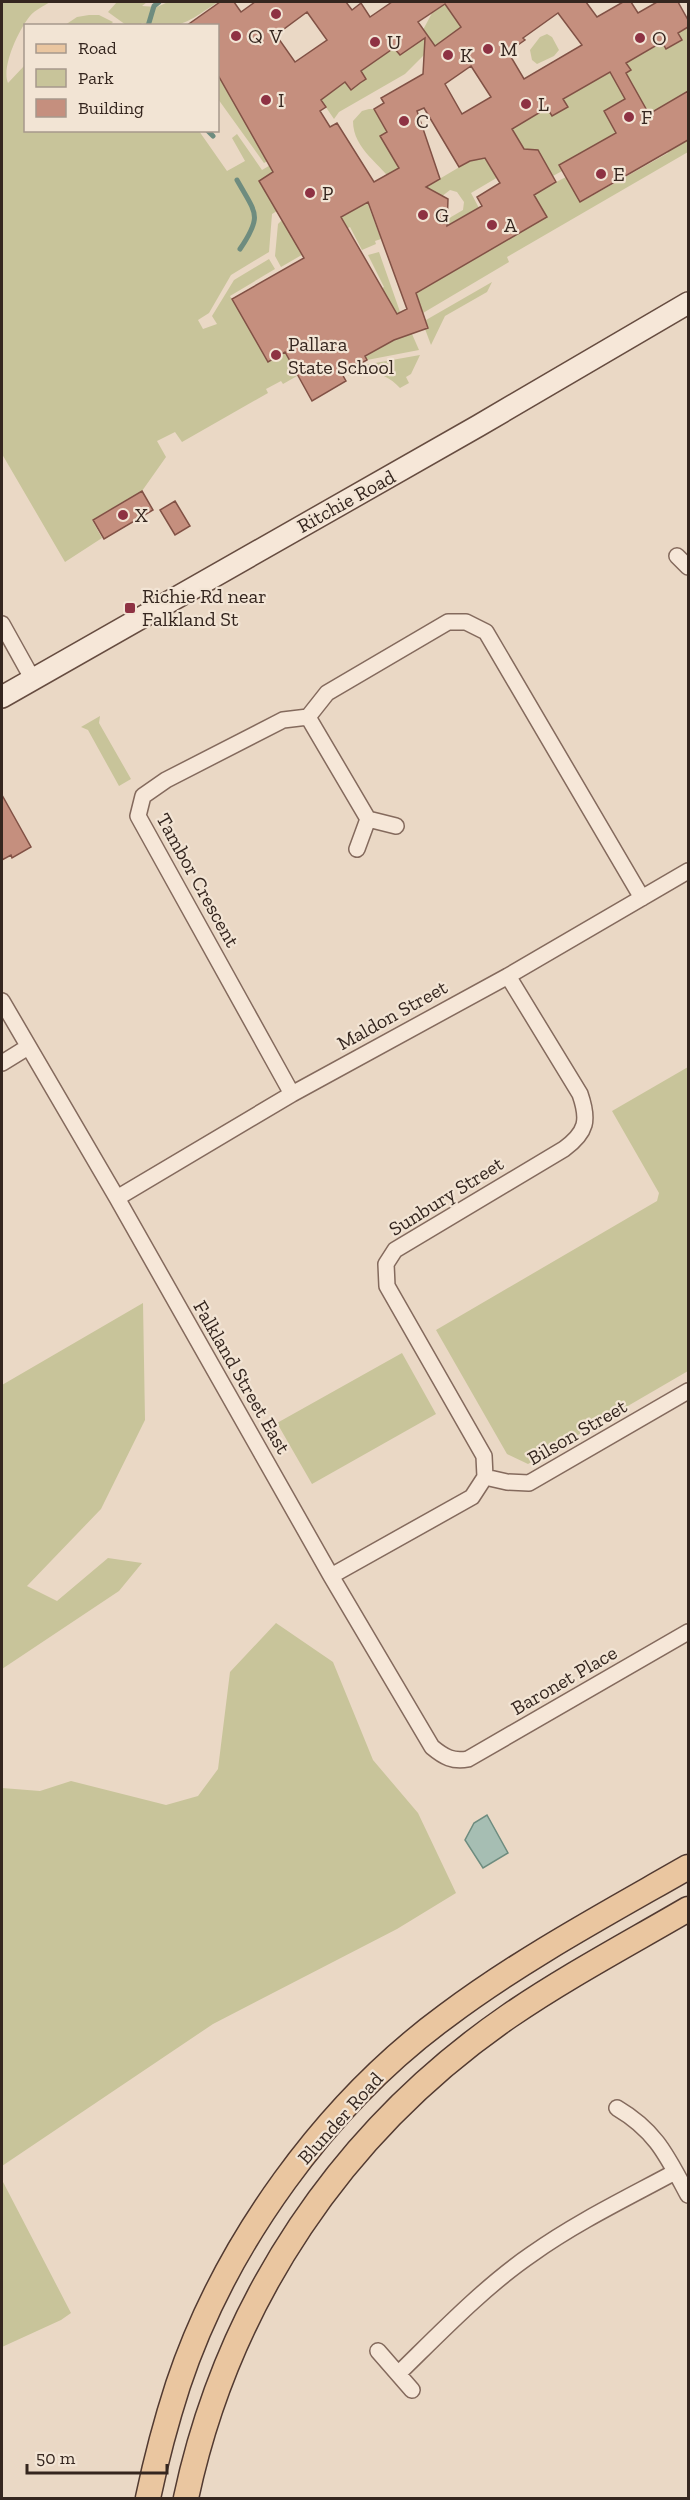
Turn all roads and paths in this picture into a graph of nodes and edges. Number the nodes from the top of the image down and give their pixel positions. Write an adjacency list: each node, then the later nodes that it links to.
1 (688, 303): 5 (street, Ritchie Road)
2 (677, 556): 3 (street)
3 (688, 567)
4 (2, 624): 5 (street)
5 (33, 678): 6 (street, Ritchie Road)
6 (2, 697)
7 (308, 717): 8 (street); 12 (street); 17 (street, Tambor Crescent)
8 (368, 819): 9 (street); 10 (street)
9 (396, 826)
10 (357, 849)
11 (688, 871): 12 (street, Maldon Street)
12 (642, 898): 13 (street, Maldon Street)
13 (508, 976): 17 (street, Maldon Street); 20 (street, Sunbury Street)
14 (2, 1001): 15 (street, Falkland Street East)
15 (28, 1047): 16 (street); 18 (street, Falkland Street East)
16 (2, 1063)
17 (292, 1094): 18 (street, Maldon Street)
18 (117, 1198): 21 (street, Falkland Street East)
19 (688, 1391): 20 (street, Bilson Street)
20 (485, 1478): 21 (street)
21 (331, 1576): 23 (street, Falkland Street East)
22 (688, 1632): 23 (street, Baronet Place)
23 (459, 1761)
24 (688, 1867): 32 (main road, Blunder Road)
25 (688, 1910): 33 (main road, Blunder Road)
26 (617, 2108): 27 (street)
27 (675, 2172): 28 (street); 30 (street)
28 (688, 2195)
29 (378, 2351): 30 (street)
30 (399, 2373): 31 (street)
31 (412, 2390)
32 (148, 2499)
33 (186, 2499)

